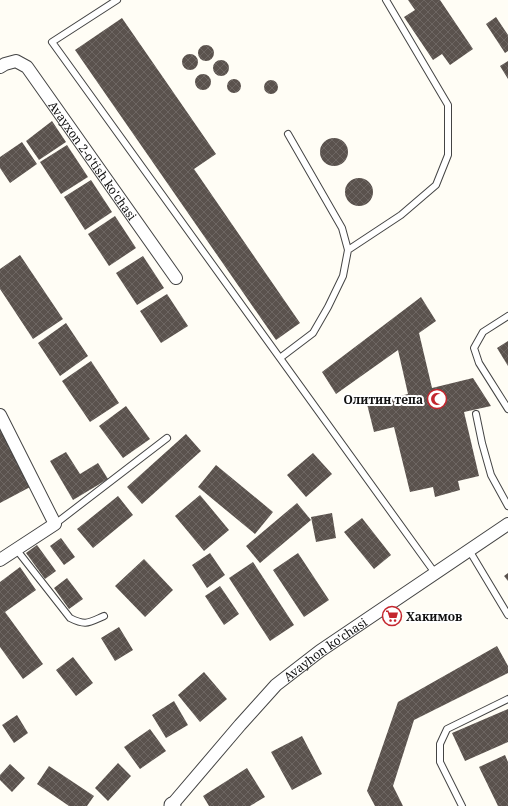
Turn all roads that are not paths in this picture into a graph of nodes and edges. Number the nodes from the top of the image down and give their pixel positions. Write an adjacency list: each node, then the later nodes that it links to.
1 (116, 0): 8 (lane)
2 (386, 0): 5 (lane)
3 (0, 67): 6 (street, Avayxon 2-o'tish ko'chasi)
4 (288, 134): 5 (lane)
5 (348, 250): 8 (lane)
6 (176, 278)
7 (508, 316): 9 (lane)
8 (280, 358): 19 (lane)
9 (508, 409)
10 (476, 414): 13 (lane)
11 (0, 415): 14 (street)
12 (167, 438): 14 (lane)
13 (508, 506)
14 (55, 524): 16 (street)
15 (508, 524): 17 (street, Avayhon ko'chasi)
16 (16, 549): 18 (street); 21 (lane)
17 (469, 550): 19 (street, Avayhon ko'chasi); 20 (lane)
18 (0, 560)
19 (435, 573): 23 (street, Avayhon ko'chasi)
20 (508, 615)
21 (104, 616)
22 (508, 699): 24 (lane)
23 (172, 806)
24 (462, 806)

